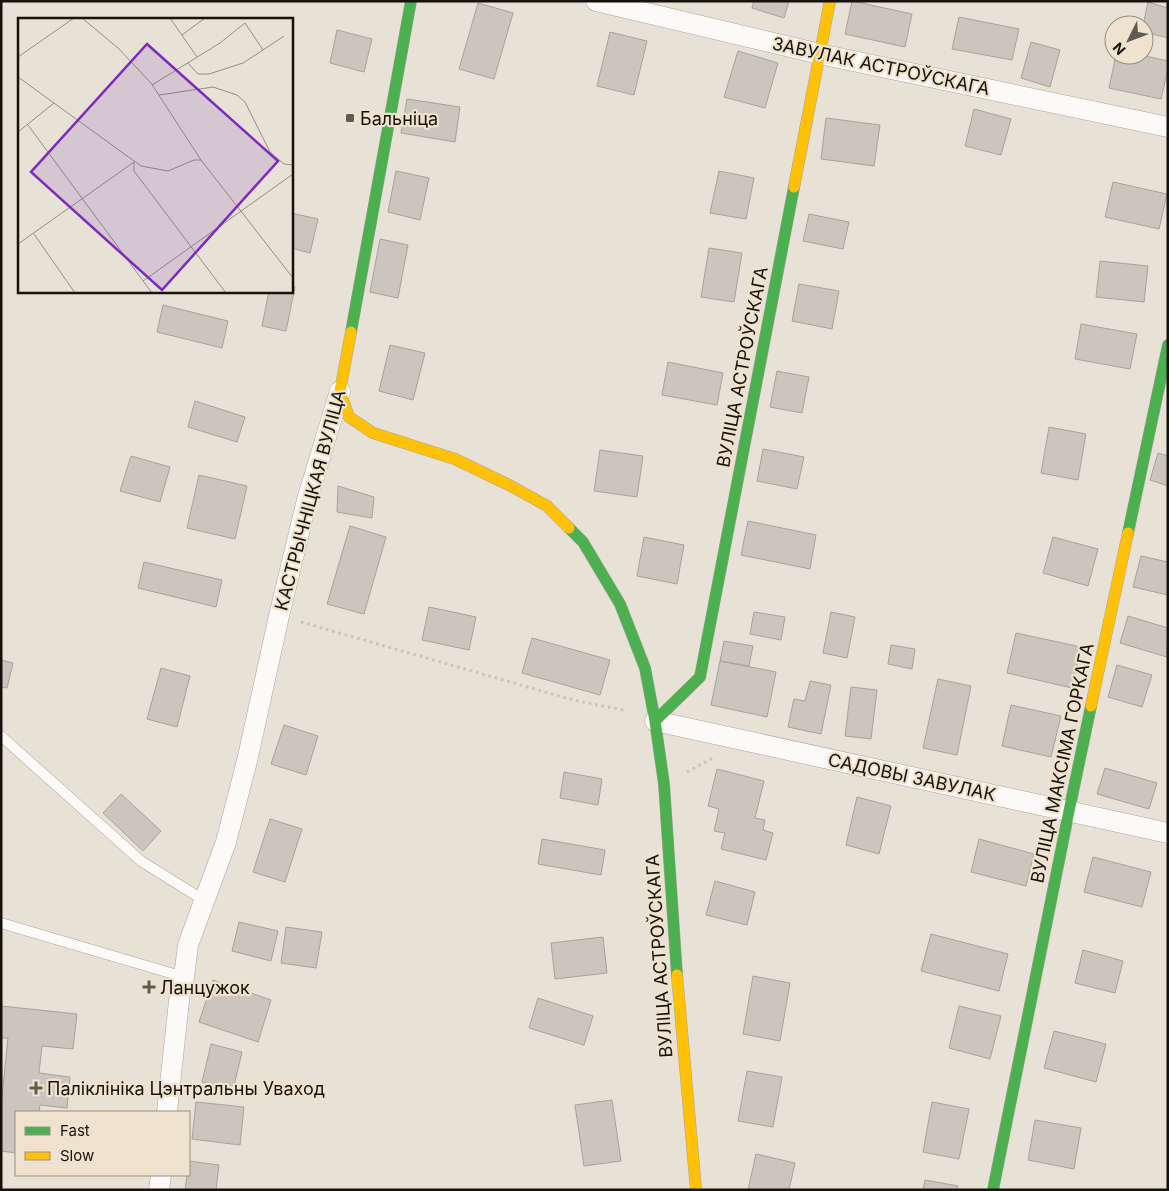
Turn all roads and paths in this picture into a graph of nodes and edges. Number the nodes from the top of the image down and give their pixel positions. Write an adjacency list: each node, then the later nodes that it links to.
1 (412, 1): 7 (street, КАСТРЫЧНІЦКАЯ ВУЛІЦА)
2 (596, 1): 4 (street, ЗАВУЛАК АСТРОЎСКАГА)
3 (830, 1): 4 (street, ВУЛІЦА АСТРОЎСКАГА)
4 (820, 54): 5 (street, ЗАВУЛАК АСТРОЎСКАГА); 10 (street, ВУЛІЦА АСТРОЎСКАГА)
5 (1168, 127)
6 (1168, 345): 14 (street, ВУЛІЦА МАКСІМА ГОРКАГА)
7 (340, 391): 10 (street, ВУЛІЦА АСТРОЎСКАГА); 16 (street, КАСТРЫЧНІЦКАЯ ВУЛІЦА)
8 (296, 621): 9 (path)
9 (629, 709)
10 (655, 721): 14 (street, САДОВЫ ЗАВУЛАК); 22 (street, ВУЛІЦА АСТРОЎСКАГА)
11 (1, 736): 16 (lane)
12 (720, 754): 13 (path)
13 (682, 774)
14 (1069, 811): 15 (street, САДОВЫ ЗАВУЛАК); 23 (street, ВУЛІЦА МАКСІМА ГОРКАГА)
15 (1168, 833)
16 (205, 901): 18 (street, КАСТРЫЧНІЦКАЯ ВУЛІЦА)
17 (1, 922): 18 (lane)
18 (182, 984): 19 (street, КАСТРЫЧНІЦКАЯ ВУЛІЦА)
19 (167, 1111)
20 (161, 1176): 21 (street)
21 (159, 1190)
22 (696, 1190)
23 (993, 1190)

